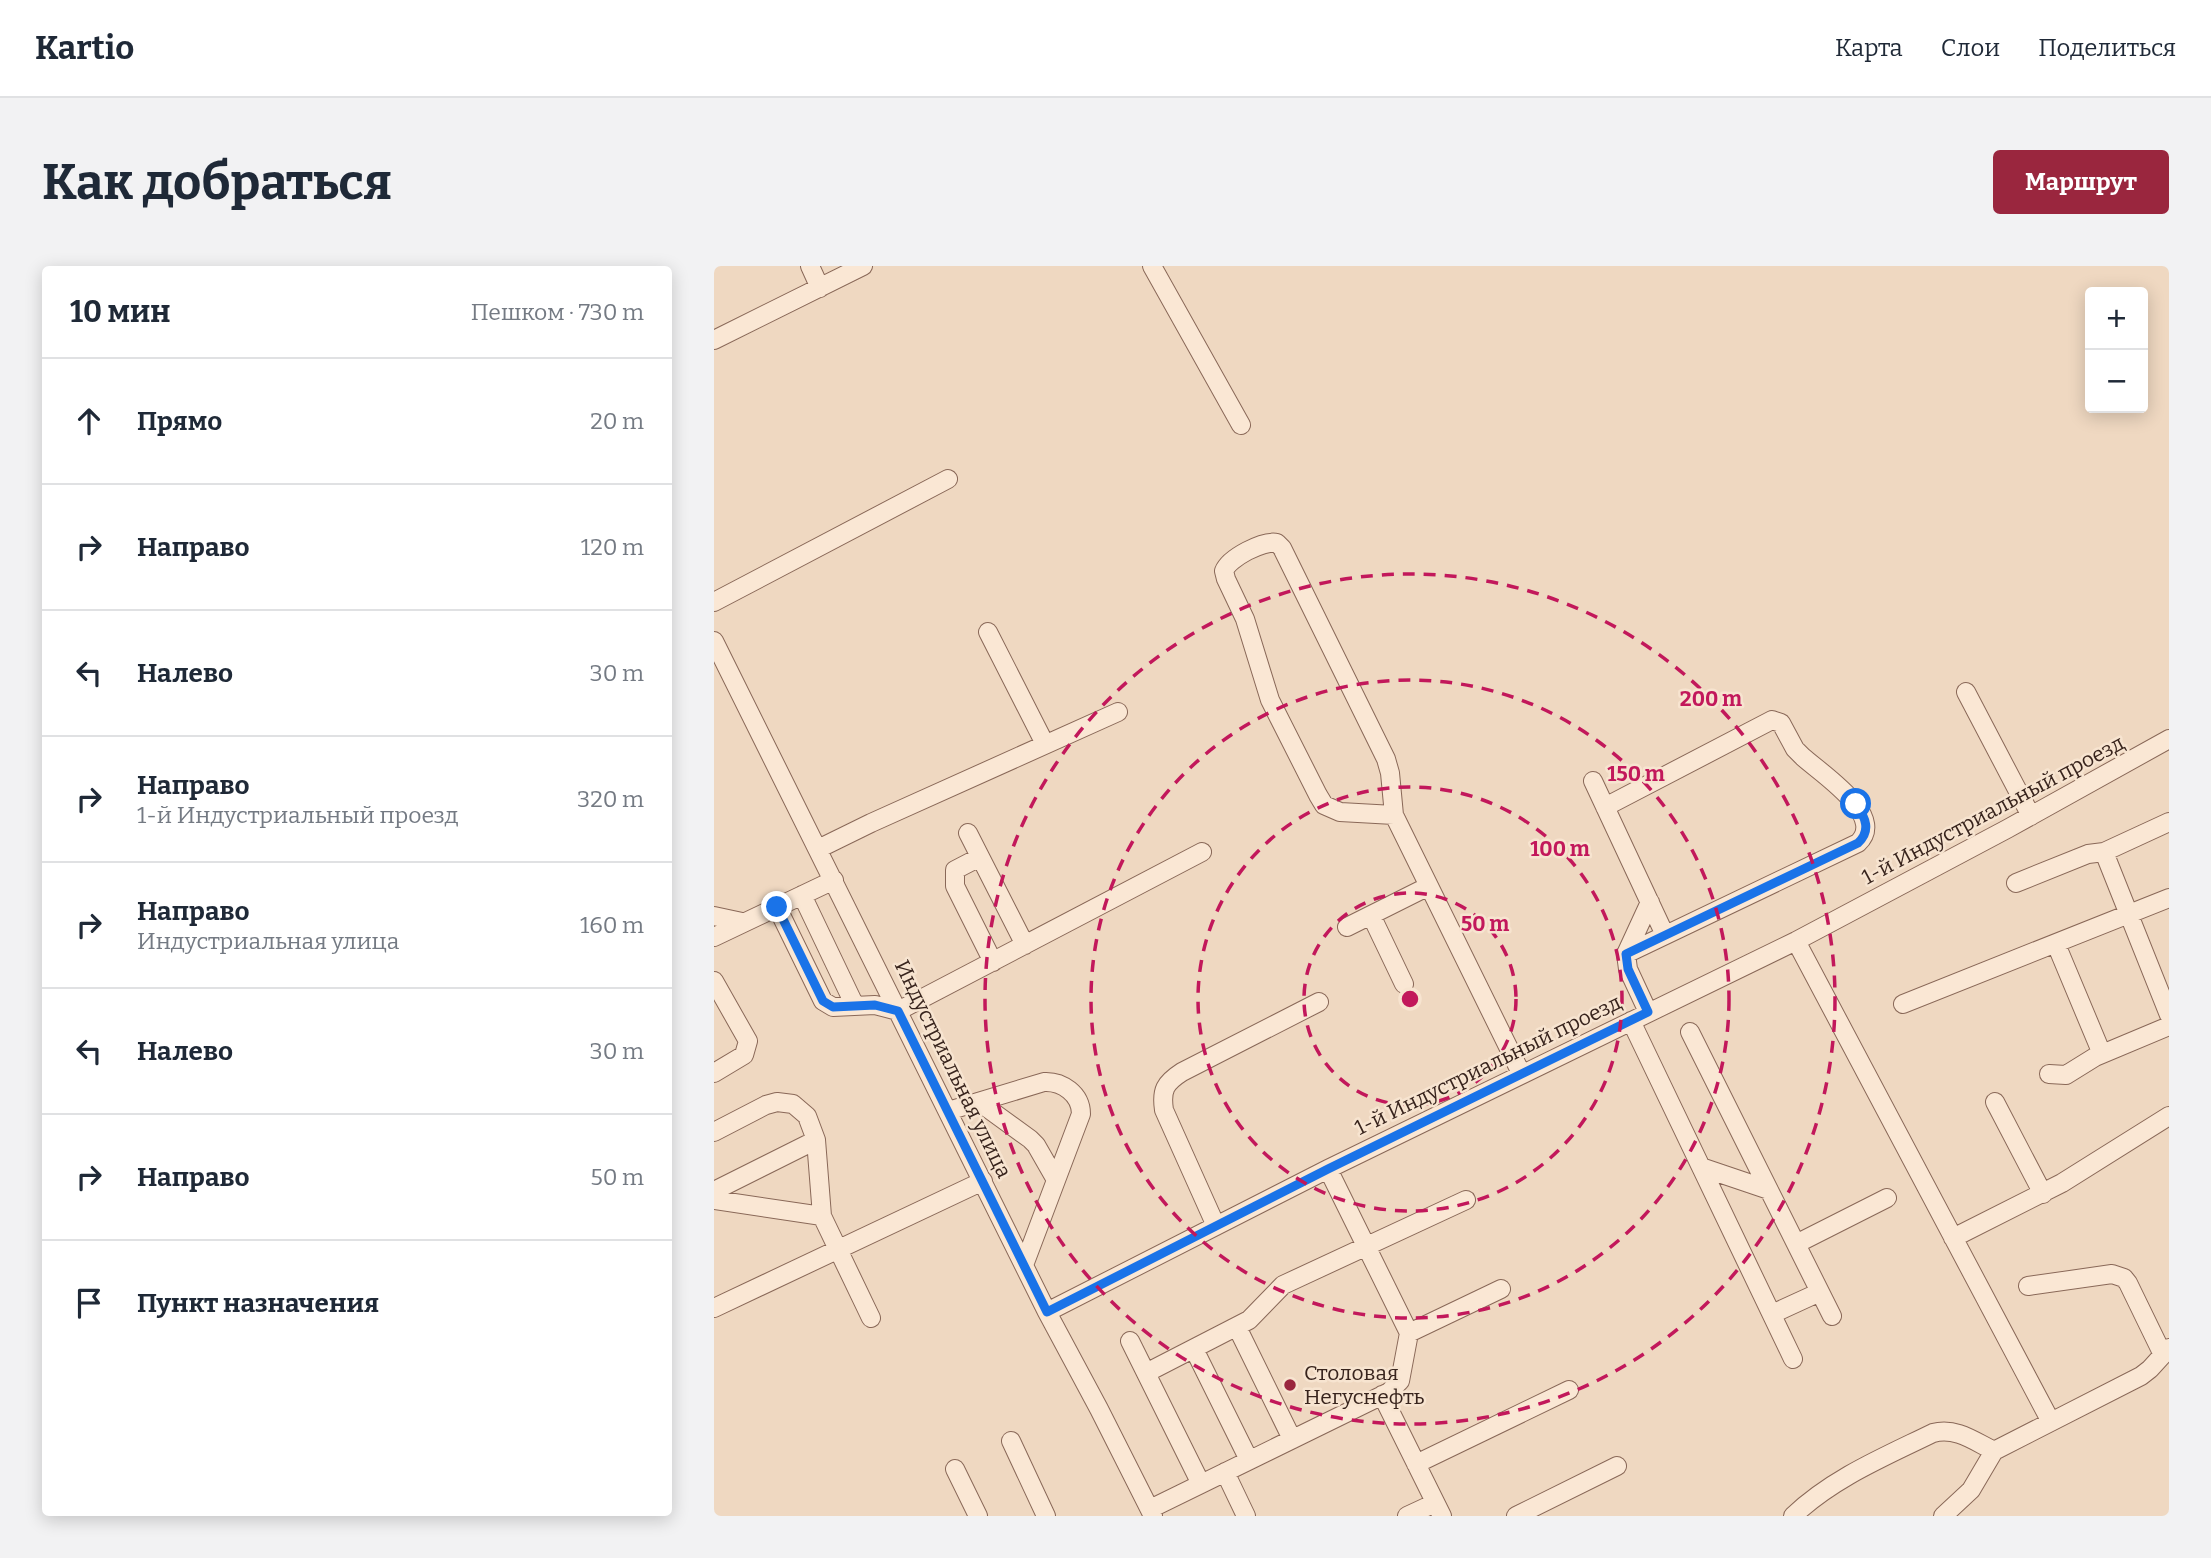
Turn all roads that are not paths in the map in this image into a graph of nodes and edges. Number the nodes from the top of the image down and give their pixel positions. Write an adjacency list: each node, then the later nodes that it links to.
1 (810, 266): 4 (street)
2 (863, 266): 4 (street)
3 (1152, 266): 6 (street)
4 (820, 288): 5 (street)
5 (714, 340)
6 (1241, 425)
7 (948, 479): 8 (street)
8 (714, 602)
9 (988, 632): 14 (street)
10 (714, 641): 21 (street, Индустриальная улица)
11 (1966, 692): 18 (street)
12 (1118, 712): 14 (street)
13 (2169, 739): 18 (street, 1-й Индустриальный проезд)
14 (1045, 744): 21 (street)
15 (1593, 781): 16 (street)
16 (1605, 807): 30 (street); 37 (street)
17 (1394, 815): 17 (street); 27 (street)
18 (2031, 817): 39 (street, 1-й Индустриальный проезд)
19 (2169, 822): 23 (street)
20 (968, 833): 24 (street)
21 (818, 849): 25 (street, Индустриальная улица)
22 (1202, 852): 41 (street)
23 (2104, 852): 26 (street); 33 (street)
24 (980, 857): 41 (street); 43 (street)
25 (834, 880): 28 (street); 49 (street, Индустриальная улица)
26 (2016, 883)
27 (1429, 886): 32 (street); 57 (street)
28 (802, 895): 31 (street); 48 (street)
29 (2169, 898): 33 (street)
30 (1650, 902): 37 (street); 42 (street)
31 (777, 907): 35 (street); 48 (street)
32 (1371, 915): 36 (street); 45 (street)
33 (2130, 915): 40 (street); 51 (street)
34 (714, 916): 35 (street)
35 (742, 922): 38 (street)
36 (1347, 927)
37 (1665, 935): 42 (street)
38 (714, 937)
39 (1796, 941): 50 (street, 1-й Индустриальный проезд); 77 (street)
40 (2056, 944): 47 (street); 55 (street)
41 (1025, 945): 43 (street)
42 (1626, 954): 50 (street)
43 (993, 962): 49 (street)
44 (714, 981): 56 (street)
45 (1404, 984)
46 (1319, 1002): 76 (street)
47 (1903, 1004)
48 (855, 1006): 49 (street)
49 (898, 1011): 61 (street, Индустриальная улица)
50 (1648, 1012): 52 (street, 1-й Индустриальный проезд)
51 (2169, 1015)
52 (1631, 1021): 57 (street, 1-й Индустриальный проезд); 65 (street)
53 (2169, 1026): 55 (street)
54 (1690, 1032): 69 (street)
55 (2102, 1054): 58 (street)
56 (714, 1073)
57 (1521, 1073): 66 (street, 1-й Индустриальный проезд)
58 (2049, 1074)
59 (979, 1102): 61 (street); 67 (street); 67 (street)
60 (1995, 1102): 71 (street)
61 (948, 1111): 68 (street, Индустриальная улица)
62 (2169, 1116): 71 (street)
63 (714, 1132): 64 (street)
64 (816, 1140): 70 (street); 75 (street)
65 (1701, 1167): 69 (street); 87 (street)
66 (1328, 1169): 76 (street, 1-й Индустриальный проезд); 79 (street)
67 (1056, 1180): 81 (street)
68 (983, 1181): 80 (street); 81 (street, Индустриальная улица)
69 (1769, 1190): 78 (street)
70 (714, 1191)
71 (2043, 1194): 77 (street)
72 (1887, 1198): 78 (street)
73 (714, 1200): 75 (street)
74 (1466, 1200): 79 (street)
75 (822, 1216): 80 (street)
76 (1216, 1226): 86 (street, 1-й Индустриальный проезд)
77 (1953, 1238): 99 (street)
78 (1796, 1244): 84 (street)
79 (1366, 1247): 90 (street); 91 (street)
80 (837, 1250): 85 (street); 89 (street)
81 (1024, 1265): 86 (street, Индустриальная улица)
82 (2028, 1286): 94 (street)
83 (1502, 1289): 91 (street)
84 (1820, 1292): 87 (street); 88 (street)
85 (714, 1308)
86 (1047, 1312): 110 (street, Индустриальная улица)
87 (1772, 1314): 95 (street)
88 (1832, 1316)
89 (871, 1318)
90 (1237, 1327): 93 (street); 100 (street)
91 (1409, 1334): 98 (street)
92 (1130, 1341): 96 (street)
93 (1194, 1349): 96 (street); 103 (street)
94 (2166, 1352): 99 (street)
95 (1793, 1359)
96 (1146, 1373): 108 (street)
97 (1569, 1390): 104 (street)
98 (1382, 1395): 100 (street); 104 (street)
99 (2051, 1422): 102 (street)
100 (1292, 1439): 103 (street)
101 (1011, 1441): 112 (street)
102 (1994, 1451): 116 (street); 117 (street)
103 (1249, 1460): 107 (street)
104 (1416, 1465): 109 (street)
105 (1616, 1466): 115 (street)
106 (956, 1469): 111 (street)
107 (1225, 1472): 108 (street); 113 (street)
108 (1201, 1484): 110 (street)
109 (1438, 1509): 114 (street)
110 (1152, 1513)
111 (978, 1516)
112 (1046, 1516)
113 (1246, 1516)
114 (1407, 1516)
115 (1516, 1516)
116 (1793, 1516)
117 (1943, 1516)

